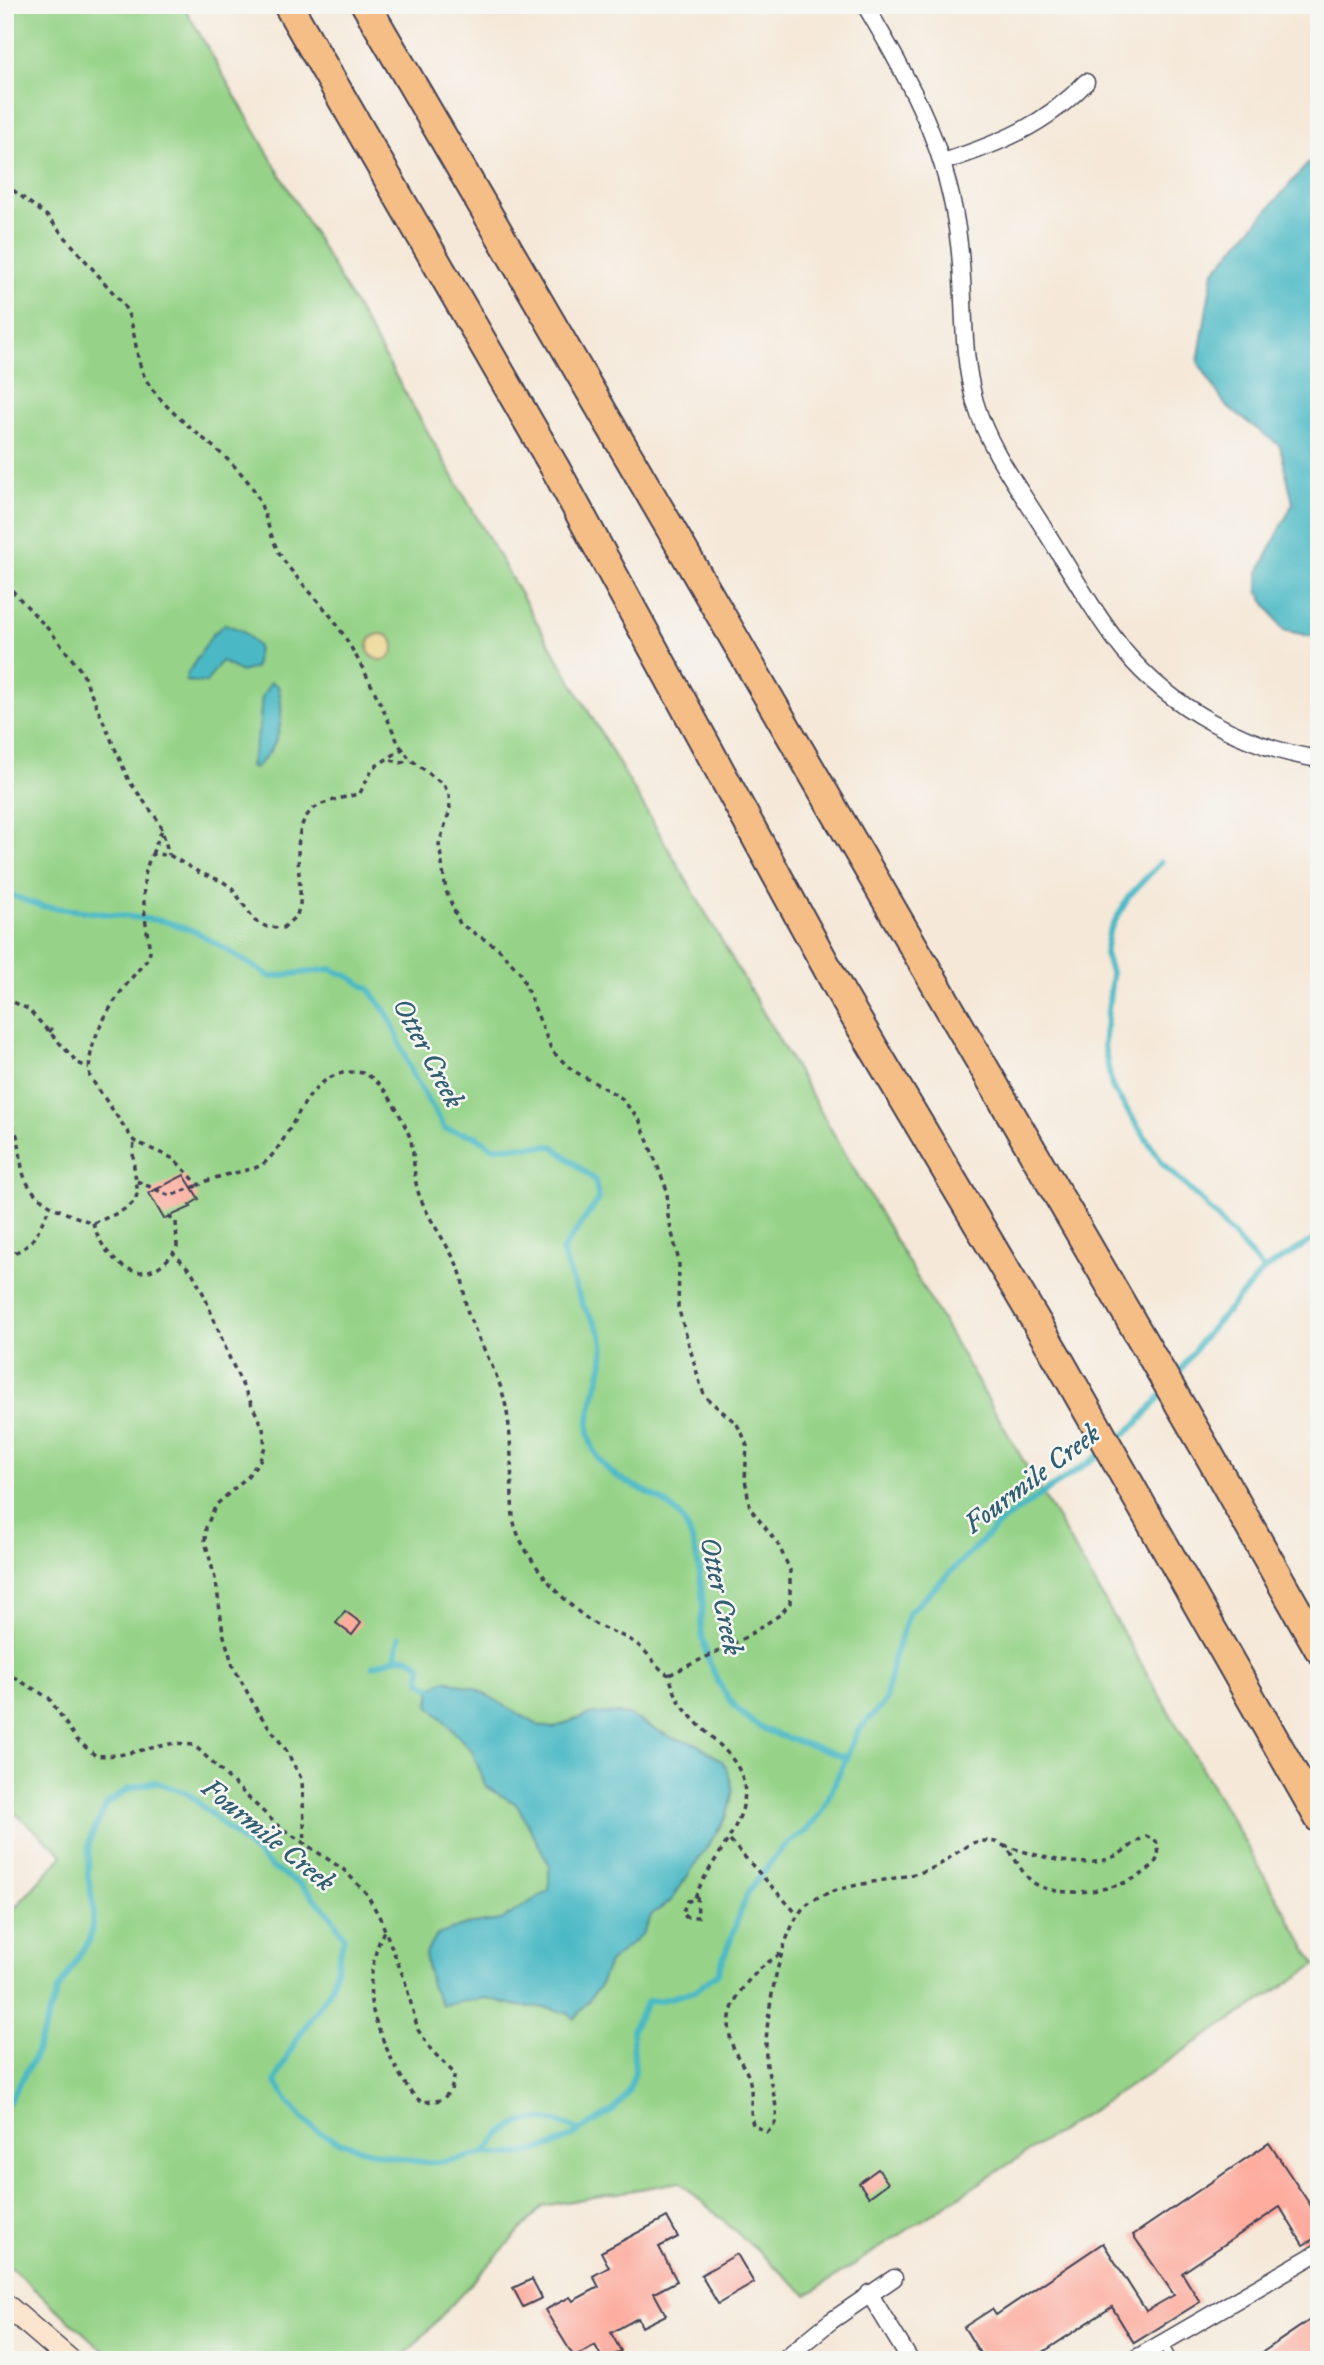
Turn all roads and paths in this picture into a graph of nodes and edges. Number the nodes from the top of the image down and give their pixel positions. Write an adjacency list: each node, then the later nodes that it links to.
1 (288, 5): 31 (highway)
2 (366, 5): 28 (highway)
3 (865, 5): 5 (street)
4 (1086, 82): 5 (street)
5 (943, 162): 11 (street)
6 (5, 184): 8 (path)
7 (5, 583): 12 (path)
8 (404, 748): 9 (path); 10 (path)
9 (390, 759): 10 (path); 14 (path)
10 (410, 759): 30 (path)
11 (1319, 759)
12 (162, 830): 13 (path); 14 (path)
13 (152, 854): 14 (path); 18 (path)
14 (169, 855)
15 (5, 998): 17 (path)
16 (55, 1025): 17 (path)
17 (49, 1031): 18 (path)
18 (89, 1068): 20 (path)
19 (5, 1117): 23 (path)
20 (134, 1141): 21 (path); 22 (path)
21 (138, 1181): 22 (path); 25 (path)
22 (199, 1185): 30 (path)
23 (50, 1207): 25 (path); 27 (path)
24 (168, 1217): 26 (path)
25 (93, 1223): 26 (path)
26 (173, 1253): 33 (path)
27 (5, 1255)
28 (1319, 1649)
29 (5, 1672): 33 (path)
30 (669, 1675): 32 (path)
31 (1319, 1818)
32 (730, 1841): 35 (path); 36 (path)
33 (304, 1844): 37 (path)
34 (1004, 1846): 34 (path); 36 (path)
35 (697, 1892): 35 (path)
36 (797, 1914): 38 (path)
37 (384, 1931): 37 (path)
38 (780, 1954): 38 (path)
39 (1319, 2252): 43 (street)
40 (894, 2278): 41 (street)
41 (869, 2293): 47 (street); 48 (street)
42 (5, 2304): 46 (main road)
43 (1163, 2343): 49 (street); 50 (lane)
44 (5, 2350): 45 (path)
45 (9, 2360)
46 (70, 2360)
47 (783, 2360)
48 (910, 2360)
49 (1133, 2360)
50 (1172, 2360)

